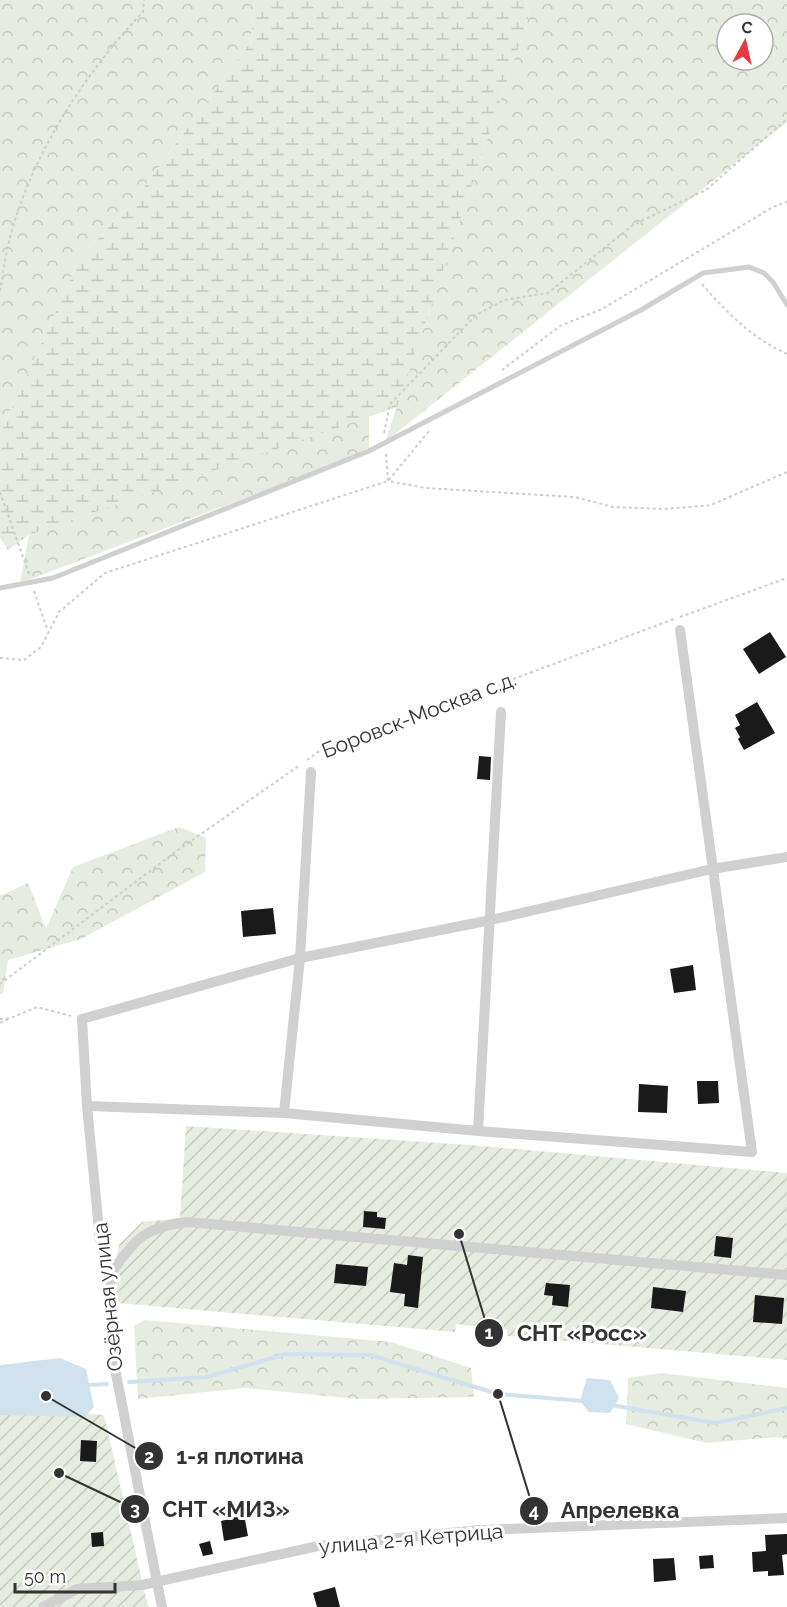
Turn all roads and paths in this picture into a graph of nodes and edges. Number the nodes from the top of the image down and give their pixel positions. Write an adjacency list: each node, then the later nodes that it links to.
1 (144, 0): 5 (path)
2 (787, 119): 10 (path)
3 (787, 202): 8 (path)
4 (695, 278): 6 (lane); 7 (path); 10 (lane)
5 (0, 291)
6 (787, 305)
7 (787, 354)
8 (498, 374)
9 (430, 430): 12 (path)
10 (385, 442): 12 (path); 15 (lane)
11 (787, 472): 12 (path)
12 (388, 481): 18 (path)
13 (0, 492): 15 (path)
14 (787, 578): 26 (path, Боровск-Москва с.д.)
15 (31, 582): 16 (lane); 18 (path)
16 (0, 588)
17 (680, 630): 23 (street)
18 (49, 632): 19 (path)
19 (0, 658)
20 (501, 712): 24 (street)
21 (311, 772): 25 (street)
22 (787, 857): 23 (street)
23 (711, 869): 24 (street); 31 (street)
24 (490, 920): 25 (street); 31 (street)
25 (300, 958): 27 (street); 30 (street)
26 (0, 984)
27 (82, 1019): 28 (path); 29 (street, Озёрная улица)
28 (0, 1021)
29 (87, 1106): 30 (street); 32 (street, Озёрная улица)
30 (284, 1113): 31 (street)
31 (478, 1131)
32 (110, 1274): 33 (street); 35 (street, Озёрная улица)
33 (787, 1275)
34 (787, 1518): 35 (street, улица 2-я Кетрица)
35 (156, 1580): 36 (street, улица 2-я Кетрица); 37 (street, Озёрная улица)
36 (43, 1607)
37 (162, 1607)

